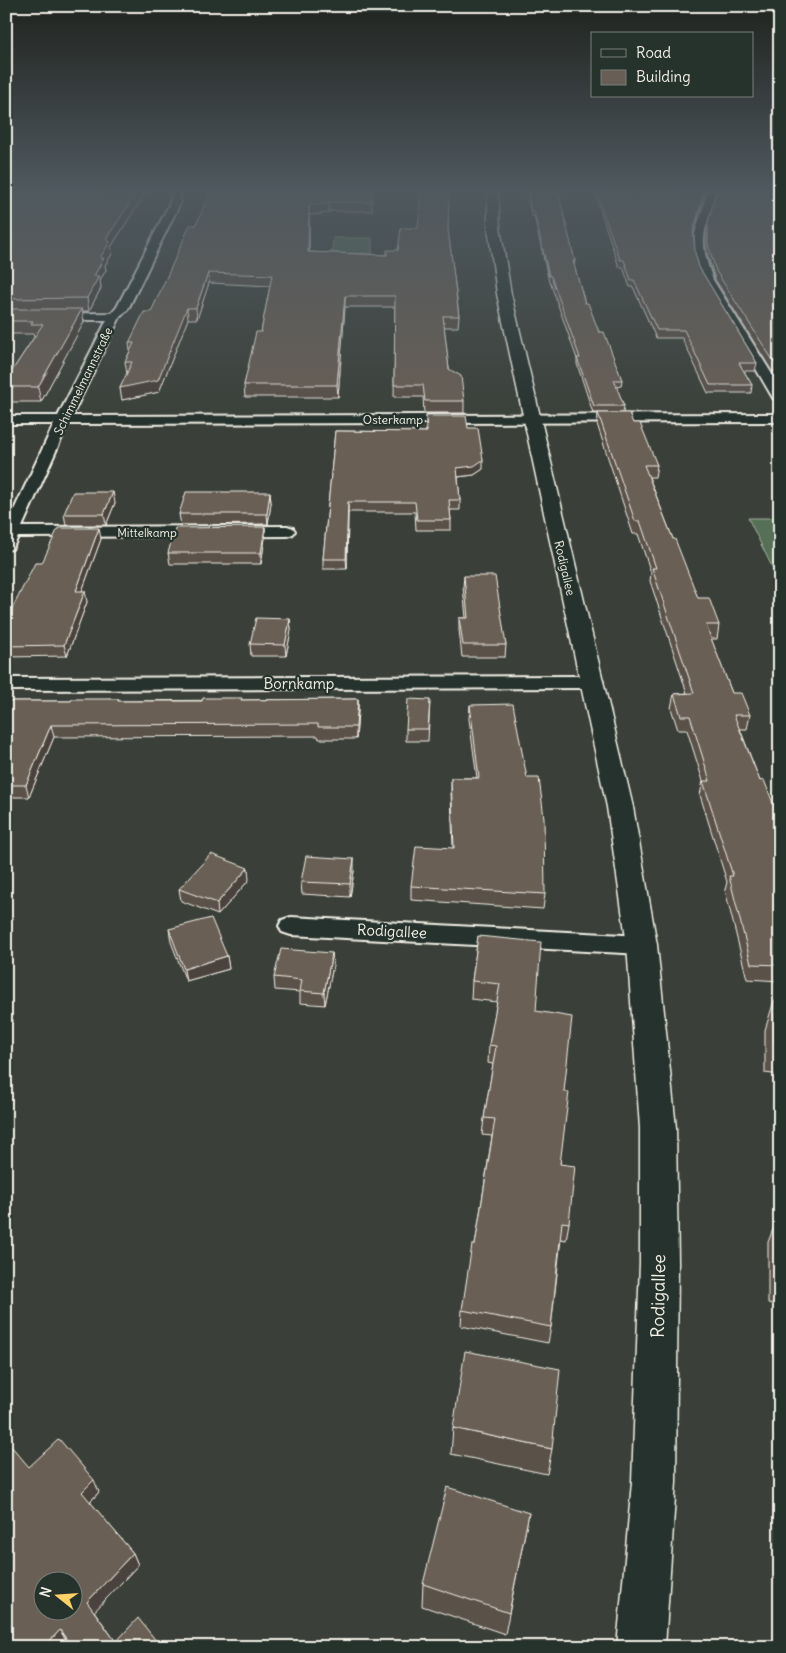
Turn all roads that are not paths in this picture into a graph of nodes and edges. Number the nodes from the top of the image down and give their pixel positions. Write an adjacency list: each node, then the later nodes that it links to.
1 (142, 269): 4 (street, Schimmelmannstraße)
2 (500, 269): 7 (main road, Rodigallee)
3 (703, 269): 6 (street)
4 (115, 316): 5 (street); 10 (street, Schimmelmannstraße)
5 (6, 317)
6 (780, 398)
7 (532, 418): 8 (street, Osterkamp); 10 (street, Osterkamp); 13 (main road, Rodigallee)
8 (780, 418)
9 (6, 420): 10 (street, Osterkamp)
10 (63, 420): 12 (street, Schimmelmannstraße)
11 (287, 532): 12 (street, Mittelkamp)
12 (8, 536)
13 (592, 682): 14 (street, Bornkamp); 16 (main road, Rodigallee)
14 (6, 684)
15 (291, 926): 16 (street, Rodigallee)
16 (642, 945): 17 (main road, Rodigallee)
17 (641, 1647)

